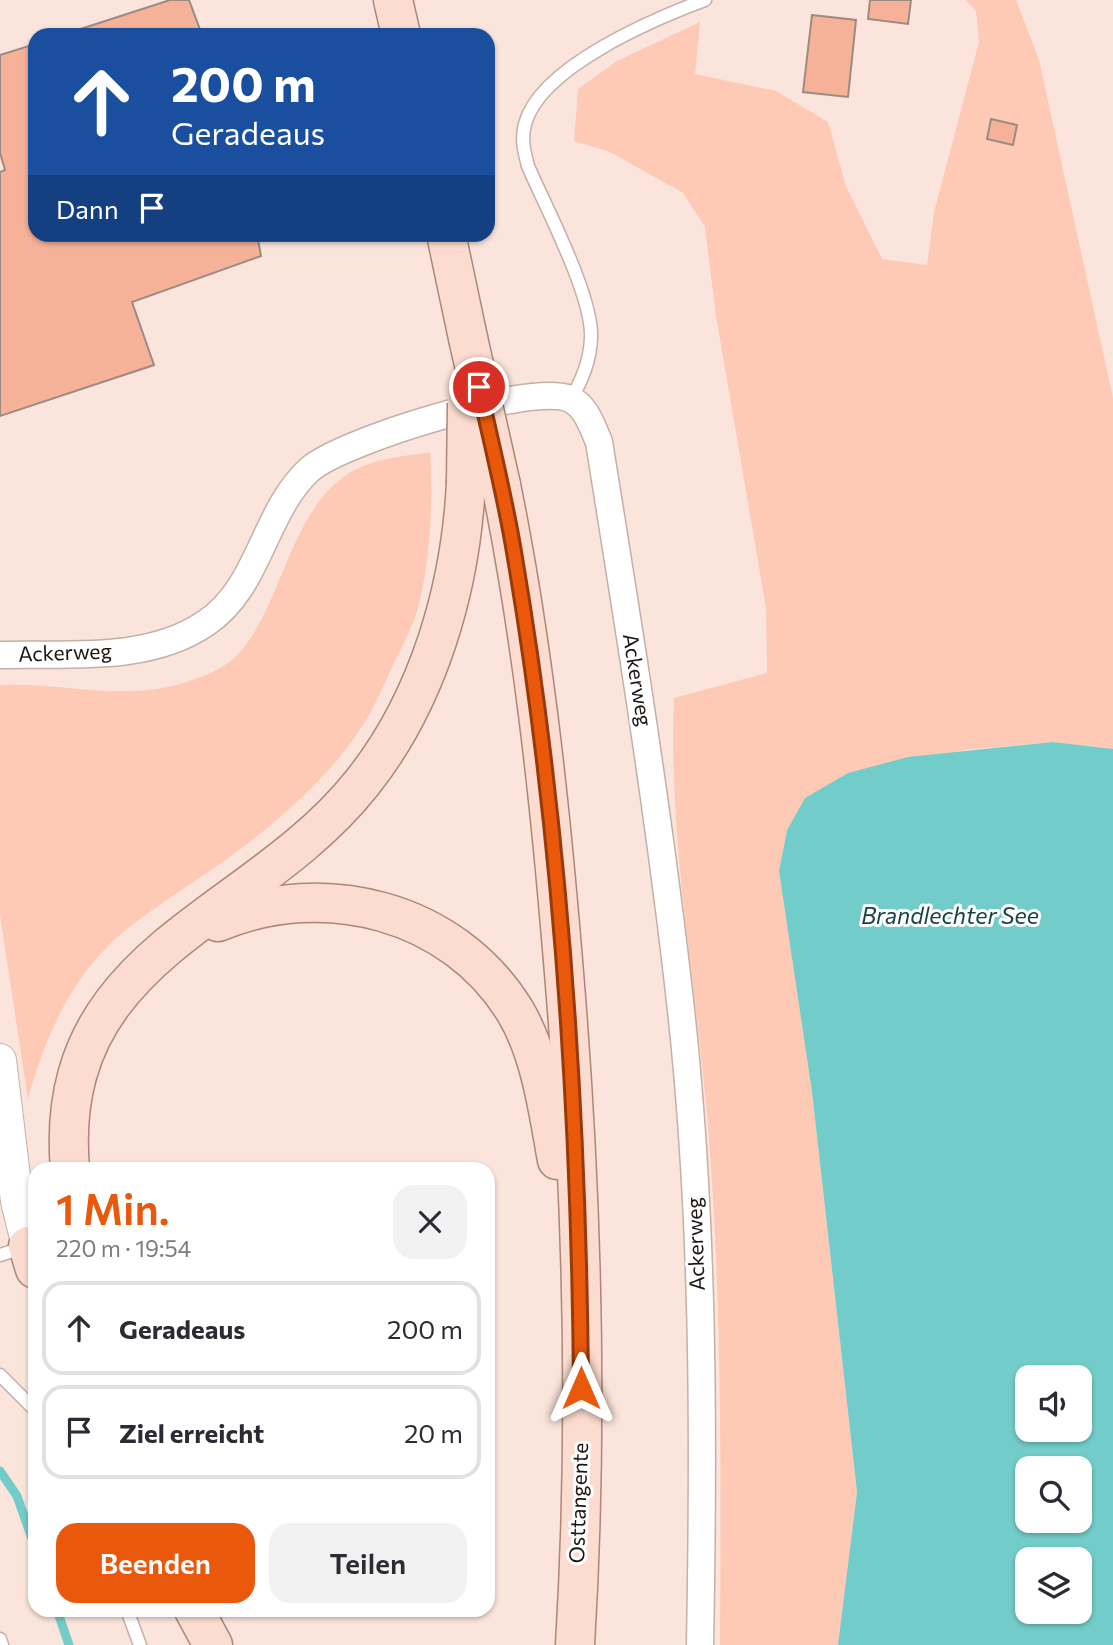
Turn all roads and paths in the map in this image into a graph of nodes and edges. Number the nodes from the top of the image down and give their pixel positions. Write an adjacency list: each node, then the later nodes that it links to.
1 (393, 0): 3 (main road)
2 (705, 0): 5 (lane)
3 (399, 28)
4 (448, 242): 6 (main road, bridge)
5 (571, 400): 7 (street, Ackerweg); 23 (street, Ackerweg)
6 (484, 483): 8 (main road); 12 (main road, Osttangente)
7 (0, 655)
8 (178, 939): 10 (main road); 12 (main road)
9 (0, 1060): 11 (street)
10 (70, 1162)
11 (21, 1256)
12 (581, 1283): 19 (main road, Osttangente)
13 (0, 1375): 14 (lane)
14 (28, 1403)
15 (129, 1617): 21 (lane)
16 (198, 1617): 22 (main road)
17 (209, 1617): 22 (main road)
18 (0, 1639): 20 (lane)
19 (576, 1642)
20 (2, 1645)
21 (139, 1645)
22 (215, 1645)
23 (700, 1645)

